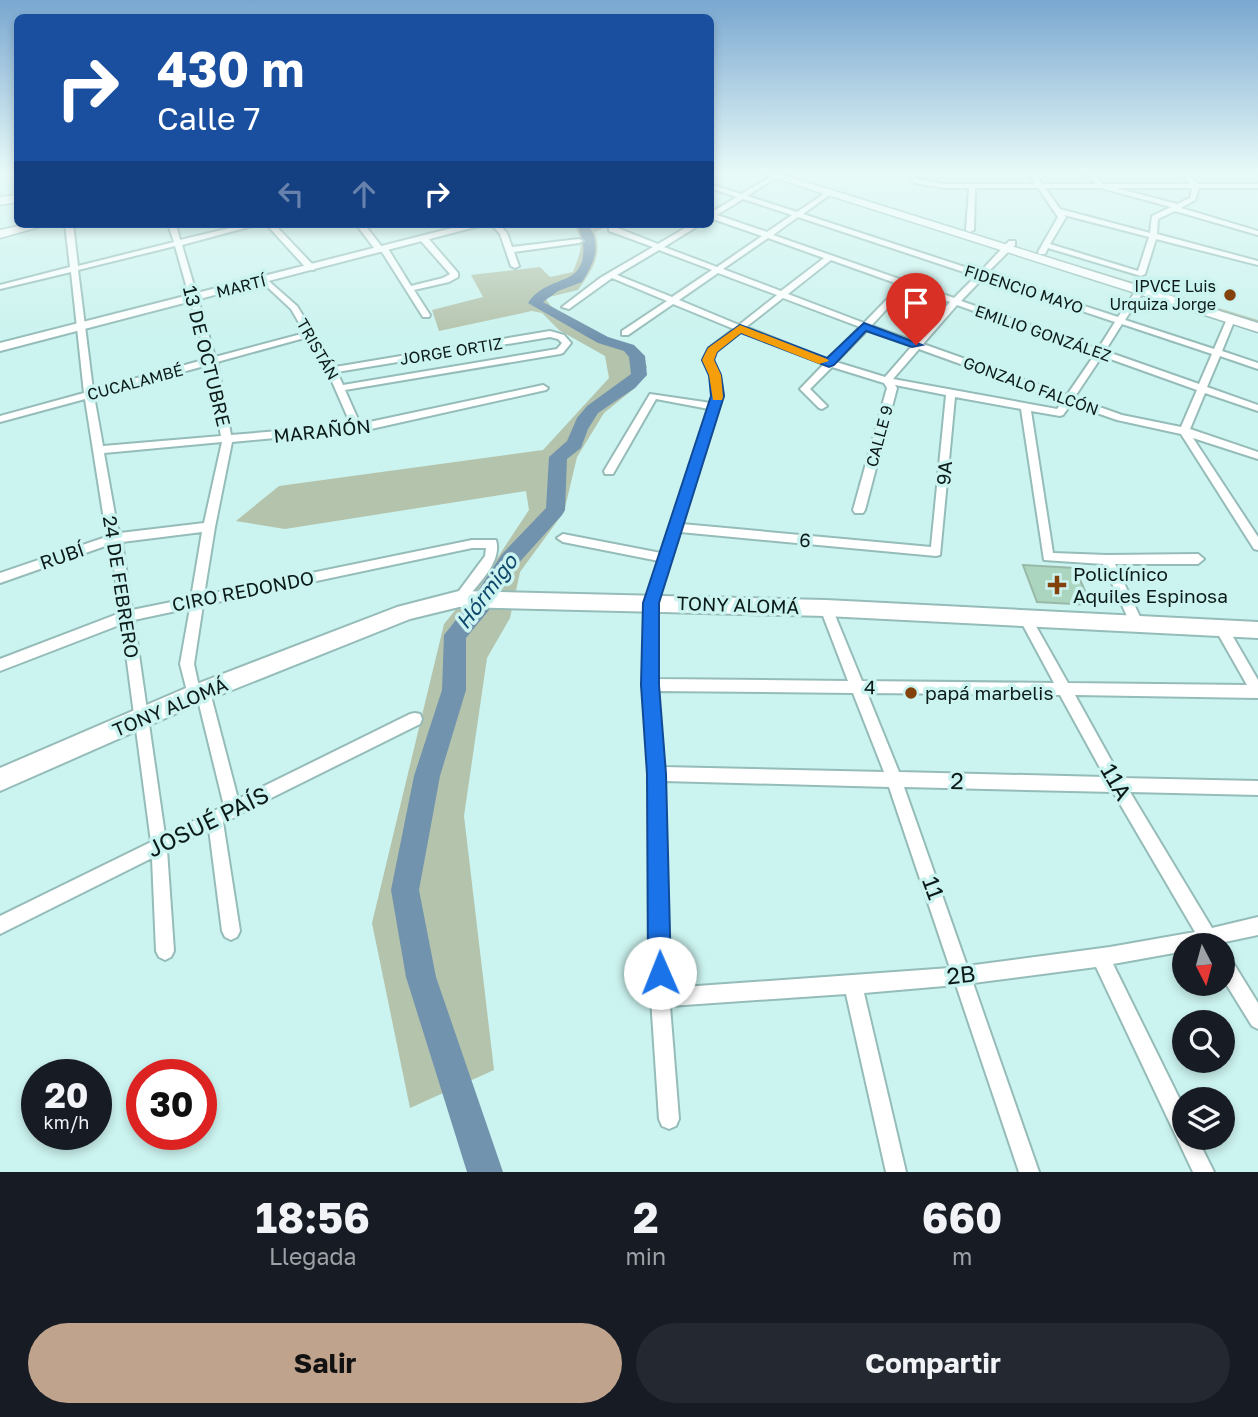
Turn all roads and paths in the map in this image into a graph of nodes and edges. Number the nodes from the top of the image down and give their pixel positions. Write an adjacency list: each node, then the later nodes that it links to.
1 (26, 228): 22 (main road)
2 (69, 228): 37 (street, 24 DE FEBRERO)
3 (173, 228): 27 (street, 13 DE OCTUBRE)
4 (239, 228): 27 (street)
5 (274, 228): 36 (street)
6 (364, 228): 31 (street)
7 (466, 228): 25 (street, MARTÍ)
8 (499, 228): 32 (street)
9 (690, 228): 29 (street)
10 (744, 228): 23 (street, EMILIO GONZÁLEZ)
11 (779, 228): 23 (street)
12 (837, 228): 39 (street, FIDENCIO MAYO)
13 (946, 228): 28 (main road)
14 (963, 228): 20 (main road)
15 (1056, 228): 30 (street)
16 (1119, 228): 24 (street)
17 (1154, 228): 24 (street)
18 (1241, 228): 21 (street)
19 (612, 229): 29 (street, GONZALO FALCÓN)
20 (970, 230): 28 (main road)
21 (1258, 233)
22 (0, 234)
23 (767, 236): 33 (street, EMILIO GONZÁLEZ); 38 (street)
24 (1153, 237): 34 (street); 40 (street)
25 (424, 239): 31 (street, MARTÍ); 41 (street)
26 (579, 241): 32 (street)
27 (176, 243): 37 (street); 49 (street, 13 DE OCTUBRE)
28 (1008, 246): 30 (main road); 39 (street, CALLE 9); 47 (main road)
29 (659, 247): 38 (street, GONZALO FALCÓN); 42 (street)
30 (1044, 248): 40 (street); 54 (main road)
31 (382, 249): 36 (street, MARTÍ); 46 (street)
32 (509, 250): 35 (street)
33 (829, 258): 44 (street, EMILIO GONZÁLEZ); 48 (street)
34 (1258, 263)
35 (514, 266)
36 (311, 268): 43 (street, MARTÍ)
37 (73, 269): 45 (street); 58 (street, 24 DE FEBRERO)
38 (717, 270): 48 (street, GONZALO FALCÓN); 50 (street)
39 (980, 274): 51 (street, CALLE 9); 56 (street, FIDENCIO MAYO)
40 (1141, 274)
41 (455, 275): 46 (street)
42 (611, 275): 50 (street); 52 (street)
43 (264, 279): 49 (street, MARTÍ); 62 (street, TRISTÁN)
44 (905, 285): 51 (street, EMILIO GONZÁLEZ); 57 (street)
45 (0, 286)
46 (408, 289): 53 (street)
47 (1140, 291): 55 (main road); 56 (street)
48 (783, 295): 57 (street, GONZALO FALCÓN); 59 (street)
49 (195, 297): 58 (street, MARTÍ); 67 (street, 13 DE OCTUBRE)
50 (674, 300): 59 (street); 61 (street)
51 (954, 302): 63 (street, CALLE 9); 65 (street, EMILIO GONZÁLEZ)
52 (566, 307)
53 (426, 315)
54 (1258, 317)
55 (1231, 320): 60 (main road); 66 (street)
56 (1119, 321): 65 (street); 66 (street, FIDENCIO MAYO)
57 (864, 326): 63 (street, GONZALO FALCÓN); 68 (street)
58 (79, 327): 64 (street, MARTÍ); 76 (street, 24 DE FEBRERO)
59 (740, 328): 68 (street); 80 (street)
60 (1258, 328)
61 (625, 333)
62 (310, 334): 67 (street, CUCALAMBÉ); 70 (street, TRISTÁN)
63 (916, 345): 71 (street, CALLE 9); 77 (street, GONZALO FALCÓN)
64 (0, 347)
65 (1098, 352): 74 (street, EMILIO GONZÁLEZ); 77 (street)
66 (1216, 353): 69 (street, FIDENCIO MAYO); 74 (street)
67 (212, 361): 76 (street, CUCALAMBÉ); 85 (street, 13 DE OCTUBRE)
68 (829, 363): 71 (street); 79 (street)
69 (1258, 366)
70 (332, 370): 72 (street, TRISTÁN); 72 (street, JORGE ORTIZ)
71 (887, 380): 75 (street); 89 (street, CALLE 9)
72 (340, 387): 83 (street, TRISTÁN)
73 (543, 388): 83 (street, MARAÑÓN)
74 (1200, 388): 81 (street, EMILIO GONZÁLEZ); 84 (street)
75 (951, 393): 78 (street); 95 (street, 9A)
76 (89, 395): 82 (street, CUCALAMBÉ); 86 (street, 24 DE FEBRERO)
77 (1068, 399): 78 (street); 84 (street, GONZALO FALCÓN)
78 (1025, 405): 98 (street)
79 (822, 406)
80 (714, 407): 88 (street); 91 (street)
81 (1258, 408)
82 (0, 419)
83 (357, 428): 85 (street, MARAÑÓN)
84 (1184, 431): 87 (street, GONZALO FALCÓN); 94 (street)
85 (227, 441): 86 (street, MARAÑÓN); 90 (street, 13 DE OCTUBRE)
86 (98, 450): 92 (street, 24 DE FEBRERO)
87 (1258, 456)
88 (609, 471)
89 (859, 510)
90 (209, 527): 92 (street, RUBÍ); 101 (street, 13 DE OCTUBRE)
91 (674, 527): 95 (street, 6); 96 (street)
92 (116, 538): 99 (street, RUBÍ); 104 (street, 24 DE FEBRERO)
93 (563, 538): 96 (street)
94 (1258, 546)
95 (936, 552)
96 (665, 558): 102 (street)
97 (1198, 559): 98 (street)
98 (1107, 560): 106 (street)
99 (0, 578)
100 (463, 599): 101 (street, CIRO REDONDO); 102 (street, TONY ALOMÁ); 114 (street, TONY ALOMÁ)
101 (195, 602): 104 (street, CIRO REDONDO); 114 (street, 13 DE OCTUBRE)
102 (651, 603): 103 (street, TONY ALOMÁ); 110 (street)
103 (826, 608): 105 (street, TONY ALOMÁ); 111 (street, 11)
104 (127, 616): 109 (street, CIRO REDONDO); 115 (street, 24 DE FEBRERO)
105 (1024, 616): 106 (street, TONY ALOMÁ); 112 (street, 11A)
106 (1137, 623): 107 (street, TONY ALOMÁ)
107 (1220, 628): 108 (street, TONY ALOMÁ); 113 (street)
108 (1258, 630)
109 (0, 665)
110 (650, 685): 111 (street, 4); 117 (street)
111 (858, 687): 112 (street, 4); 118 (street, 11)
112 (1063, 690): 113 (street, 4); 120 (street, 11A)
113 (1258, 692)
114 (198, 694): 115 (street, TONY ALOMÁ); 122 (street, 13 DE OCTUBRE)
115 (140, 718): 119 (street, TONY ALOMÁ); 124 (street, 24 DE FEBRERO)
116 (415, 719): 122 (street, JOSUÉ PAÍS)
117 (656, 774): 118 (street, 2); 136 (street)
118 (894, 779): 120 (street, 2); 133 (street, 11)
119 (0, 780)
120 (1117, 785): 121 (street, 2); 128 (street, 11A)
121 (1258, 788)
122 (233, 811): 123 (street, JOSUÉ PAÍS)
123 (215, 820): 124 (street, JOSUÉ PAÍS); 127 (street)
124 (159, 845): 125 (street, JOSUÉ PAÍS); 131 (street, 24 DE FEBRERO)
125 (0, 925)
126 (1258, 926): 129 (street, 2B)
127 (231, 931)
128 (1206, 933)
129 (1236, 933)
130 (1172, 947): 132 (street, 2B)
131 (165, 951)
132 (1100, 957): 133 (street, 2B); 138 (street)
133 (964, 975): 135 (street, 2B); 142 (street, 11)
134 (1236, 984): 137 (street)
135 (853, 986): 136 (street, 2B); 141 (street)
136 (660, 998): 139 (street)
137 (1258, 1020)
138 (1172, 1105)
139 (669, 1119)
140 (1193, 1150): 143 (street)
141 (896, 1172)
142 (1030, 1172)
143 (1204, 1172)

